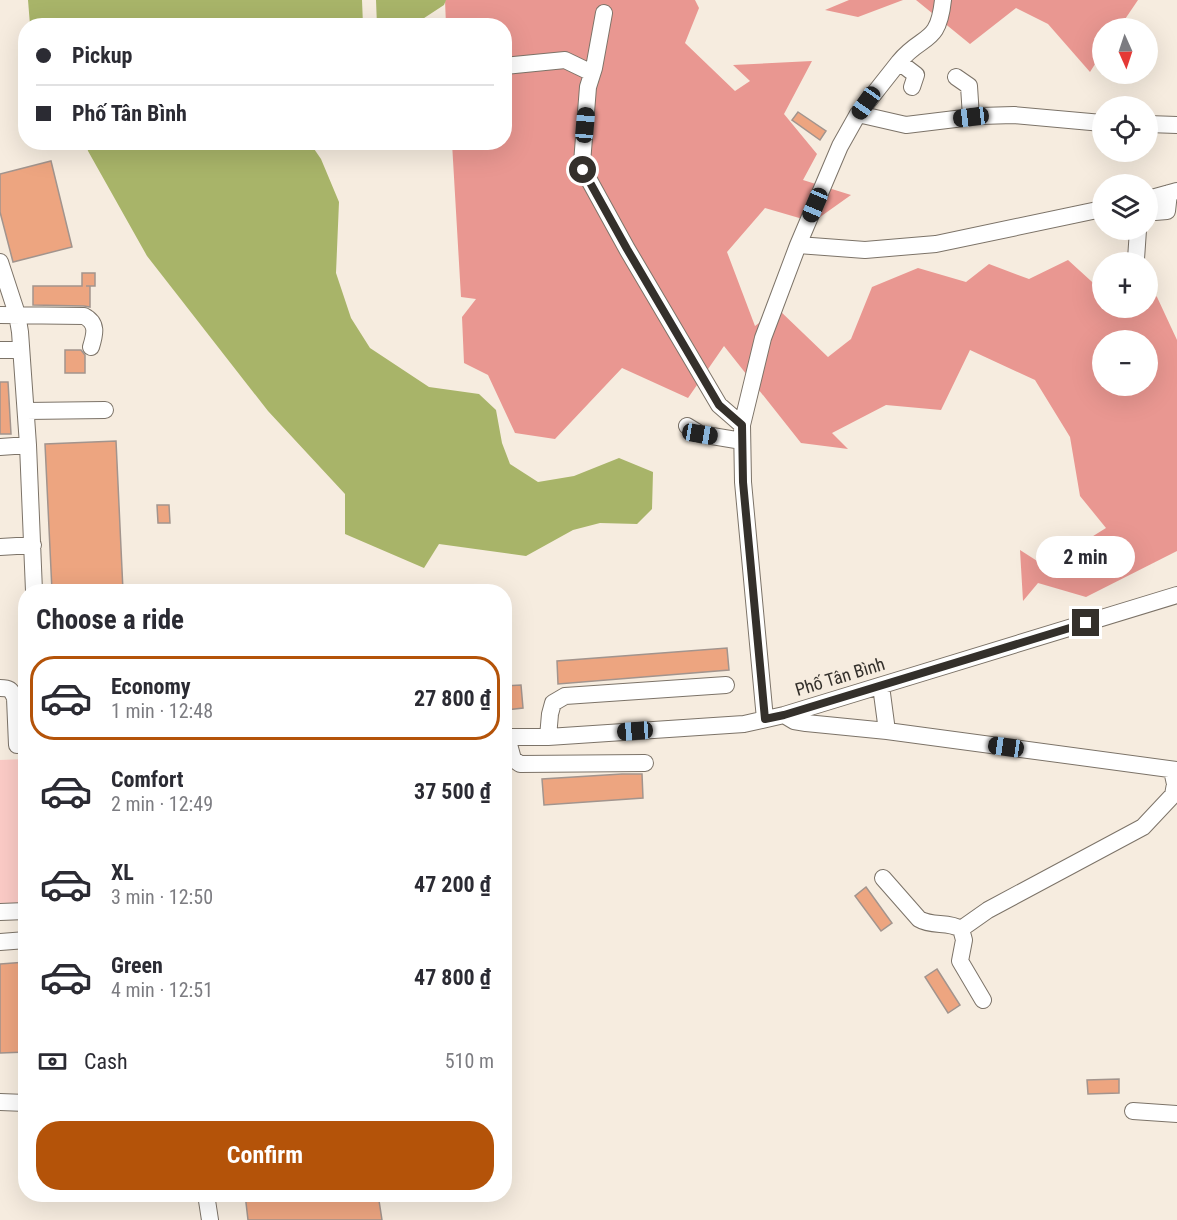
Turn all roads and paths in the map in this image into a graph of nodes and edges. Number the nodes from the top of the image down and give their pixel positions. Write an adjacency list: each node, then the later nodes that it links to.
1 (943, 0): 3 (street)
2 (604, 13): 5 (street)
3 (899, 62): 7 (street); 8 (street)
4 (512, 65): 5 (street)
5 (592, 73): 26 (street)
6 (956, 77): 9 (street)
7 (912, 87)
8 (858, 114): 9 (street); 16 (street)
9 (971, 117): 10 (street)
10 (1092, 122)
11 (1158, 124): 12 (street)
12 (1177, 125)
13 (1173, 192): 14 (street)
14 (1158, 201)
15 (1092, 211): 16 (street)
16 (798, 245): 26 (street)
17 (0, 262): 18 (street)
18 (17, 314): 19 (street); 20 (street); 22 (street)
19 (0, 315)
20 (91, 347)
21 (0, 350): 22 (street)
22 (21, 350): 24 (street)
23 (105, 410): 24 (street)
24 (26, 411): 27 (street)
25 (687, 426): 26 (street)
26 (742, 433): 37 (street)
27 (28, 445): 28 (street); 29 (street)
28 (0, 447)
29 (33, 545): 30 (street); 31 (street)
30 (0, 547)
31 (34, 584)
32 (1177, 596): 34 (street, Phố Tân Bình)
33 (726, 685): 39 (street)
34 (881, 686): 36 (street, Phố Tân Bình); 38 (street)
35 (0, 688): 41 (street)
36 (784, 715): 37 (street, Phố Tân Bình); 38 (street)
37 (765, 719): 39 (street, Phố Tân Bình)
38 (887, 731): 44 (street)
39 (548, 736): 40 (street, Phố Tân Bình)
40 (512, 737)
41 (14, 745)
42 (512, 756): 43 (street)
43 (645, 763)
44 (1174, 770): 48 (street)
45 (883, 878): 48 (street)
46 (18, 911): 47 (street)
47 (0, 912)
48 (961, 929): 51 (street)
49 (18, 941): 50 (street)
50 (0, 942)
51 (982, 1000)
52 (0, 1102): 53 (street)
53 (18, 1103)
54 (1133, 1111): 55 (street)
55 (1177, 1114)
56 (207, 1202): 57 (street)
57 (210, 1220)

